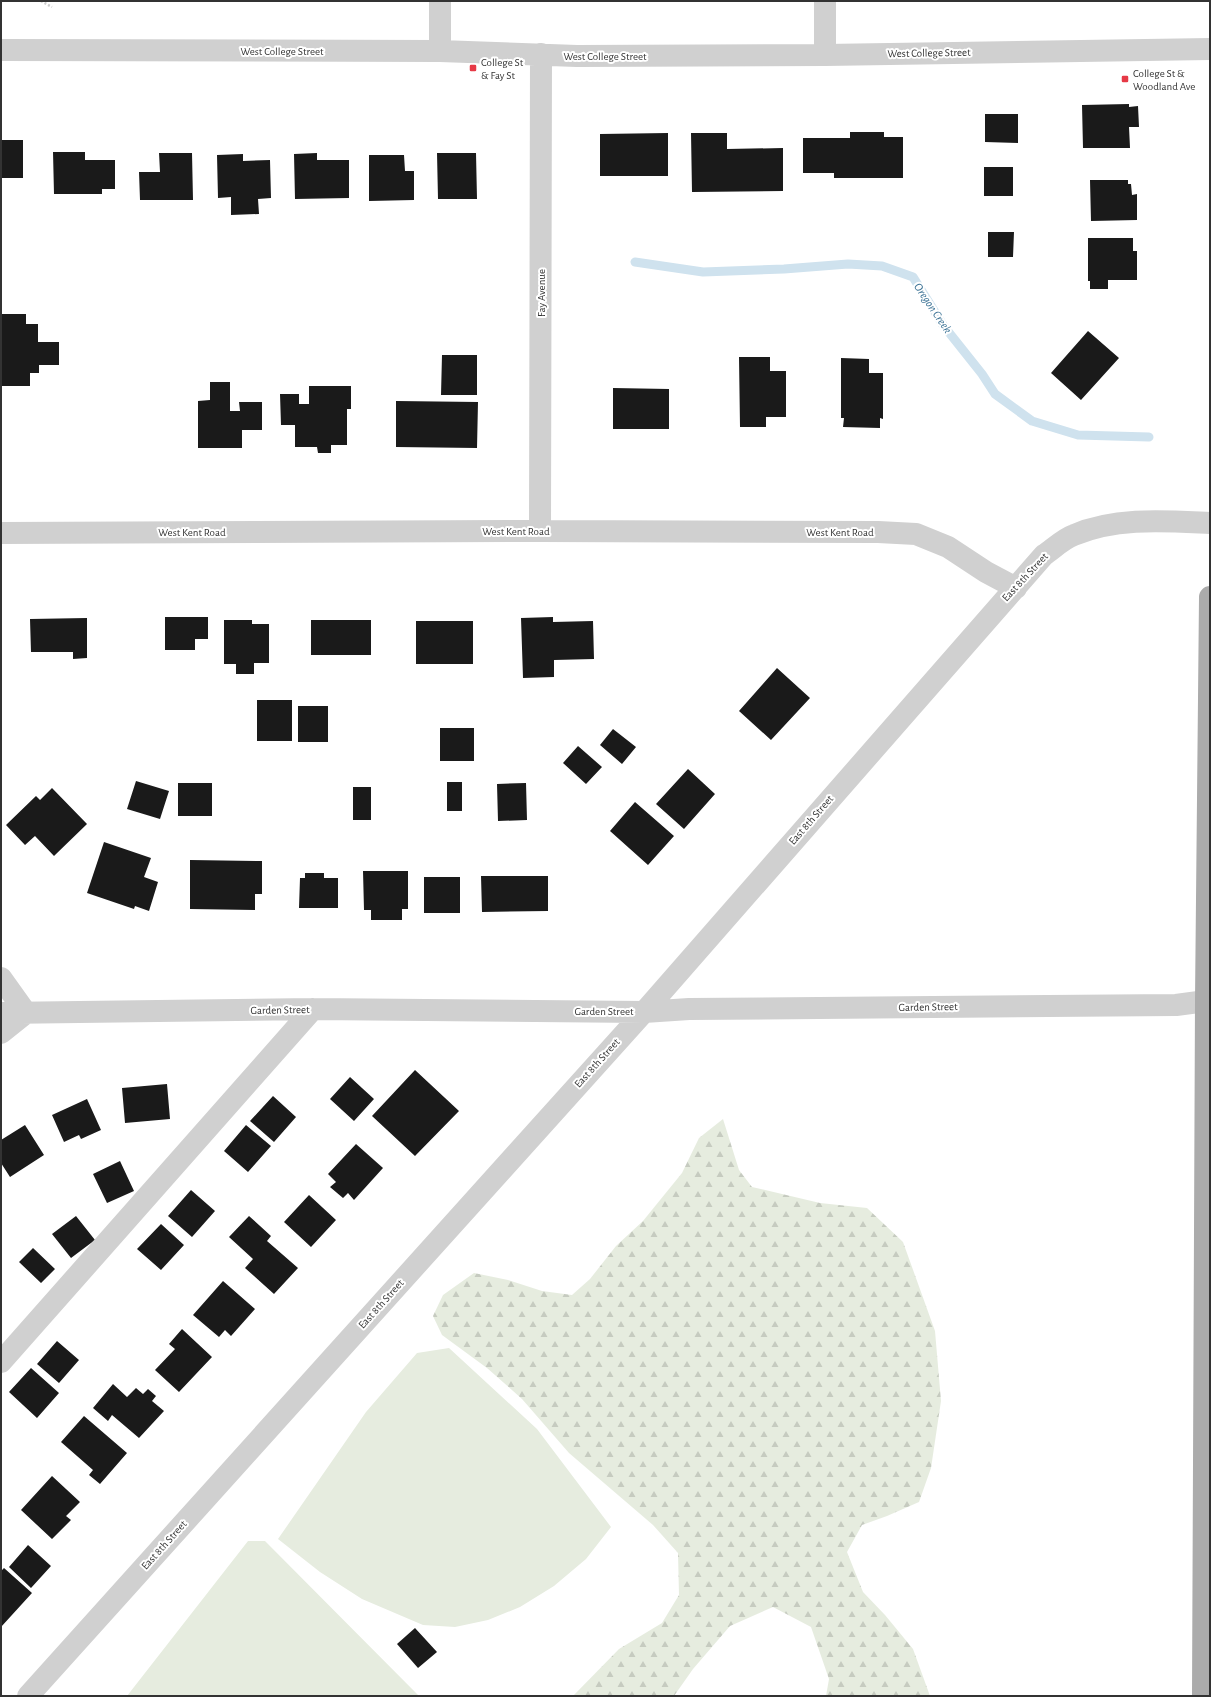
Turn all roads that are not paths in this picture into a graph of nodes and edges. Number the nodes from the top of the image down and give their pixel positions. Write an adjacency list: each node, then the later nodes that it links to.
1 (440, 1): 5 (street)
2 (825, 1): 7 (street)
3 (1210, 49): 7 (street, West College Street)
4 (1, 50): 5 (street, West College Street)
5 (440, 51): 6 (street, West College Street)
6 (541, 54): 7 (street, West College Street); 9 (street, Fay Avenue)
7 (825, 55)
8 (1210, 523): 11 (street, East 8th Street)
9 (540, 531): 10 (street, West Kent Road); 11 (street, West Kent Road)
10 (1, 533)
11 (1016, 588): 16 (street, East 8th Street)
12 (1210, 597): 14 (main road)
13 (1, 978): 18 (street)
14 (1206, 1001): 16 (street, Garden Street); 22 (main road)
15 (314, 1009): 16 (street, Garden Street); 18 (street, Garden Street); 20 (street)
16 (644, 1012): 21 (street, East 8th Street)
17 (1, 1013): 18 (street, Garden Street)
18 (26, 1013): 19 (street)
19 (1, 1033)
20 (1, 1362)
21 (28, 1696)
22 (1203, 1696)

